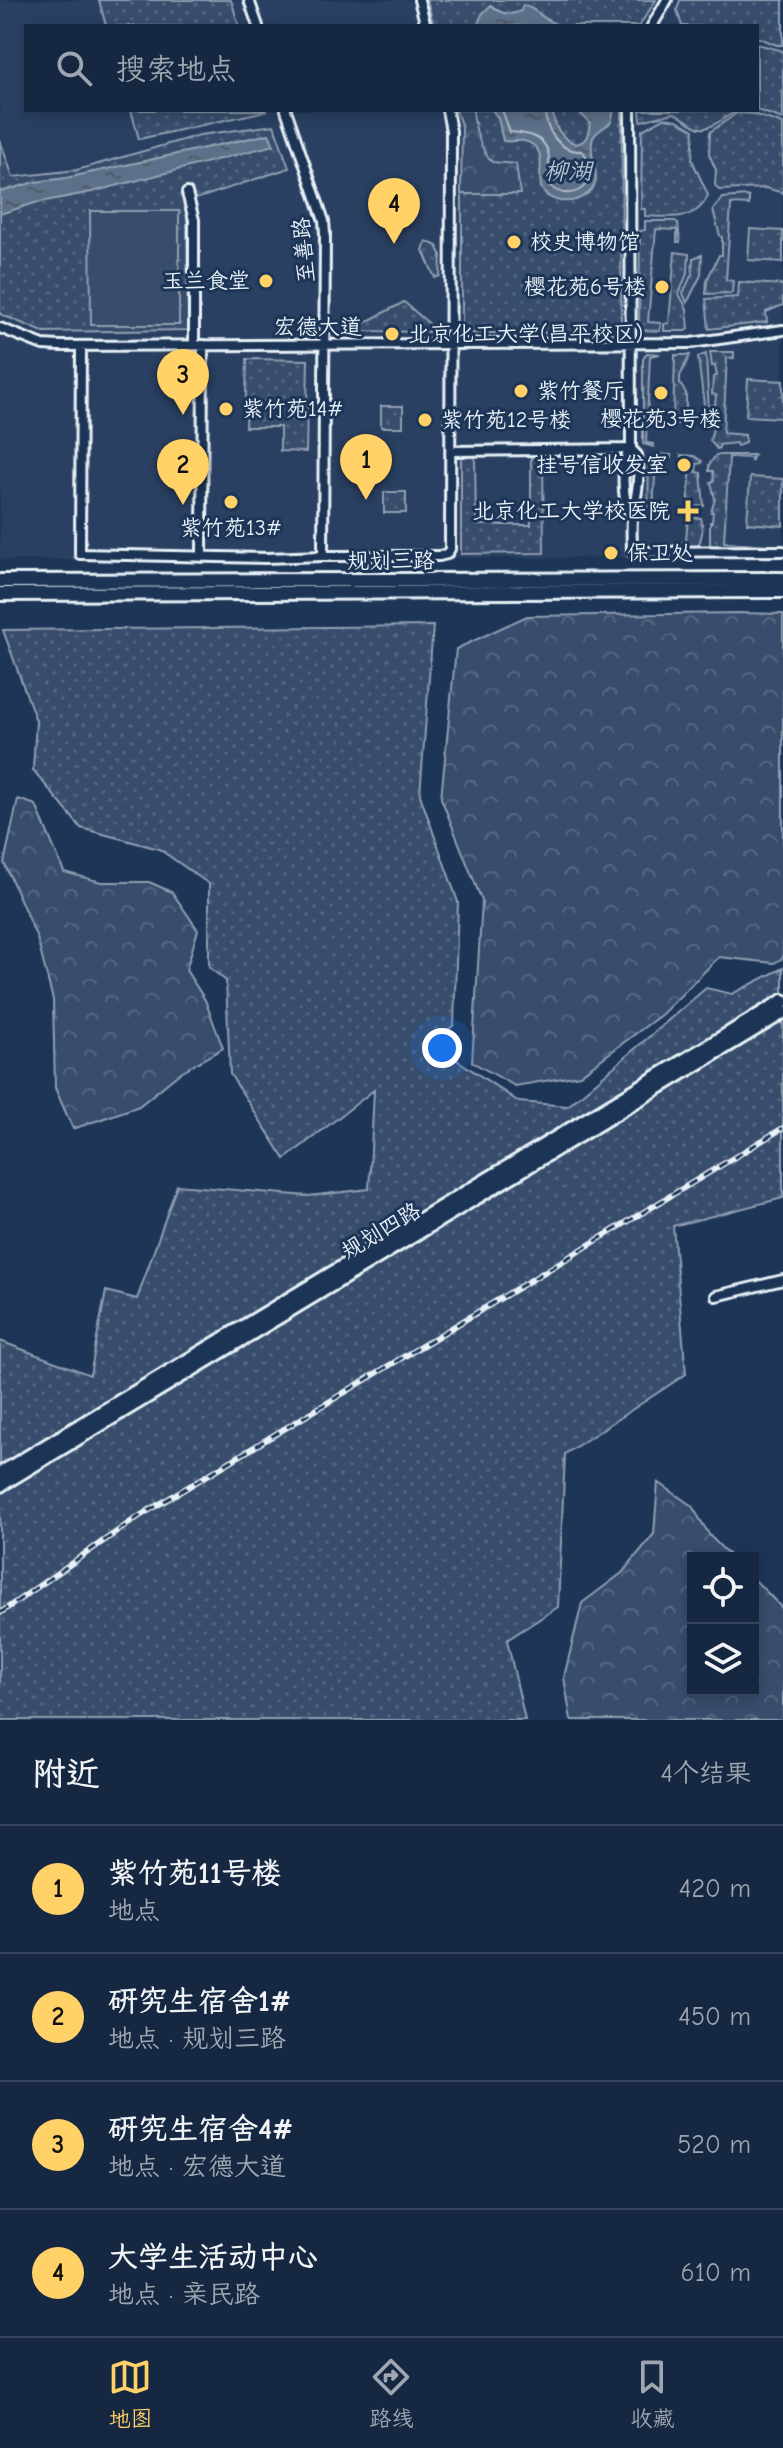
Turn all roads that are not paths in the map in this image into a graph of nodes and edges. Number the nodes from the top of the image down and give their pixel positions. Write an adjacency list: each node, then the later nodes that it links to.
1 (249, 0): 4 (street)
2 (419, 0): 5 (street)
3 (667, 0): 6 (street)
4 (257, 24)
5 (425, 24)
6 (653, 24)
7 (287, 112): 16 (street, 至善路)
8 (447, 112): 13 (street)
9 (630, 112): 14 (street)
10 (187, 193): 15 (street)
11 (0, 328): 17 (street, 宏德大道)
12 (783, 330): 14 (street, 宏德大道)
13 (452, 344): 14 (street, 宏德大道); 16 (street, 宏德大道); 19 (street)
14 (631, 344): 18 (street)
15 (198, 345): 16 (street, 宏德大道); 17 (street, 宏德大道); 22 (street)
16 (325, 345): 21 (street, 至善路)
17 (81, 346): 22 (street)
18 (631, 449): 19 (street); 20 (street)
19 (451, 451): 21 (street)
20 (783, 551)
21 (323, 556): 22 (street)
22 (202, 557)
23 (783, 579): 25 (main road, 规划三路)
24 (0, 581): 25 (main road, 规划三路)
25 (324, 587): 26 (main road, 规划三路); 27 (main road, 规划三路)
26 (783, 591)
27 (0, 594)
28 (783, 1001): 32 (main road, 规划四路)
29 (783, 1012): 33 (main road, 规划四路)
30 (783, 1280): 31 (street)
31 (716, 1296)
32 (0, 1474)
33 (0, 1485)

